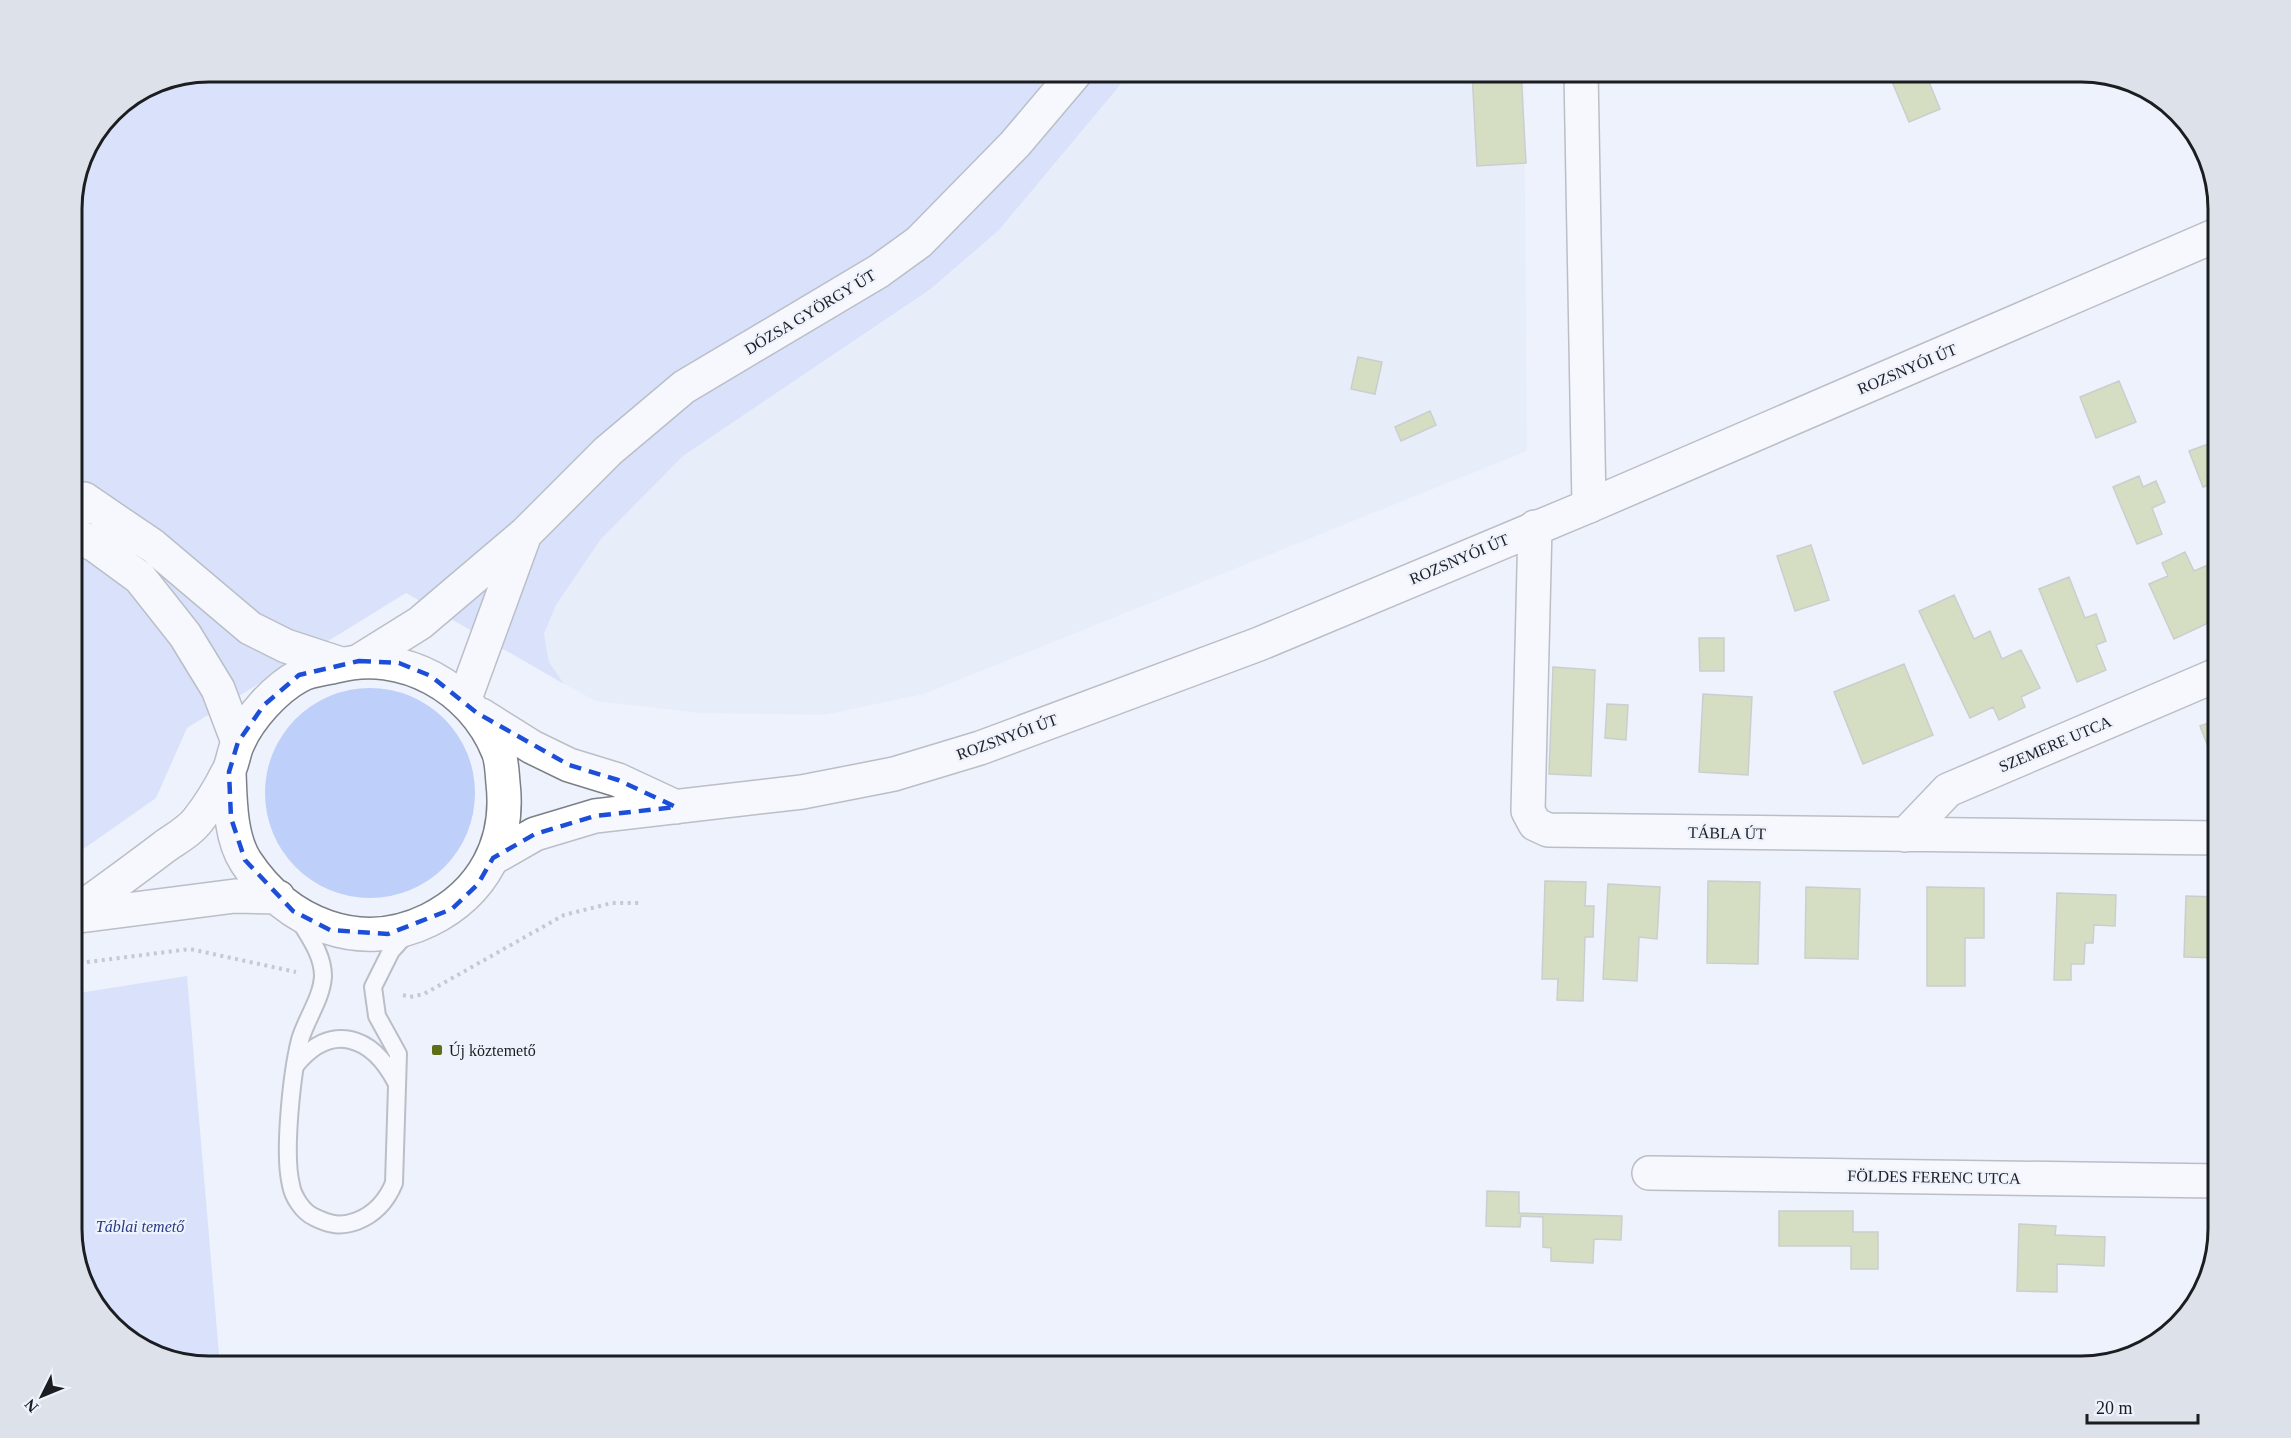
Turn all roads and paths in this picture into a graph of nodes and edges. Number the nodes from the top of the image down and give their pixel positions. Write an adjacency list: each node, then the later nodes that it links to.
1 (1068, 82): 7 (main road, DÓZSA GYÖRGY ÚT)
2 (1581, 82): 5 (main road)
3 (2208, 239): 5 (main road, ROZSNYÓI ÚT)
4 (83, 501): 9 (main road)
5 (1589, 506): 6 (main road, ROZSNYÓI ÚT)
6 (1535, 527): 13 (main road, ROZSNYÓI ÚT); 14 (main road, TÁBLA ÚT)
7 (526, 533): 9 (main road, DÓZSA GYÖRGY ÚT); 11 (main road, DÓZSA GYÖRGY ÚT)
8 (83, 538): 12 (main road)
9 (350, 662): 11 (main road); 12 (main road)
10 (2208, 679): 14 (main road, SZEMERE UTCA)
11 (471, 707): 13 (main road); 16 (main road)
12 (234, 757): 17 (main road); 18 (main road)
13 (676, 807): 16 (main road, ROZSNYÓI ÚT)
14 (1905, 835): 15 (main road, TÁBLA ÚT)
15 (2208, 838)
16 (493, 858): 20 (main road)
17 (285, 904): 19 (main road); 20 (main road); 21 (lane)
18 (83, 908)
19 (83, 915)
20 (412, 928): 22 (lane)
21 (295, 1066): 22 (lane); 22 (lane)
22 (397, 1083)
23 (1649, 1173): 24 (main road, FÖLDES FERENC UTCA)
24 (2208, 1181)

